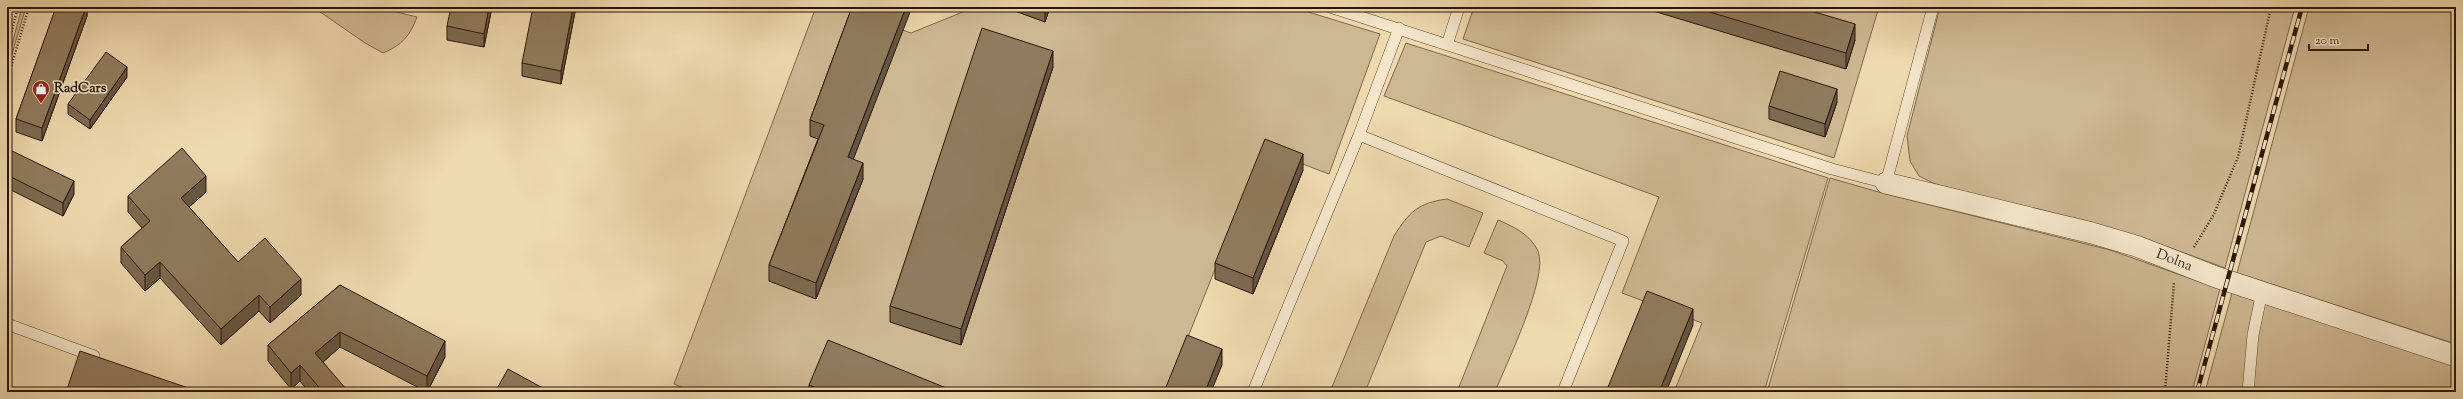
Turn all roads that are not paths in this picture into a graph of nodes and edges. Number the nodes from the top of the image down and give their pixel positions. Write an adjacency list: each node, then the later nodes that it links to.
1 (1330, 7): 4 (lane)
2 (1460, 7): 5 (lane)
3 (1933, 7): 7 (lane)
4 (1399, 28): 5 (lane); 6 (lane)
5 (1447, 45): 7 (lane)
6 (1359, 135): 12 (lane); 13 (lane)
7 (1886, 183): 8 (street, Dolna)
8 (2262, 292): 10 (street, Dolna); 14 (lane)
9 (7, 324): 11 (lane)
10 (2456, 356)
11 (103, 359)
12 (1253, 392)
13 (1563, 392)
14 (2248, 392)

